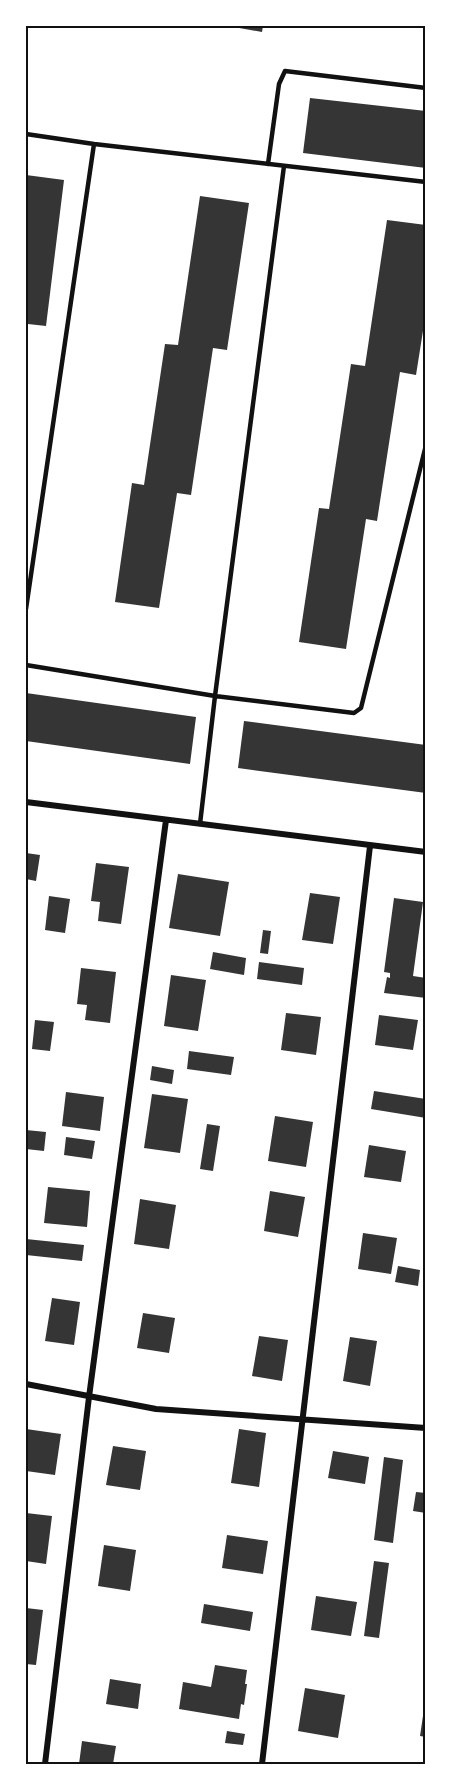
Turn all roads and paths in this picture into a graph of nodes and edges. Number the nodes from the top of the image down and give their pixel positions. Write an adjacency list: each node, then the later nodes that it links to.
1 (426, 88): 4 (lane)
2 (26, 134): 3 (lane)
3 (94, 144): 4 (lane); 8 (lane)
4 (268, 164): 5 (lane)
5 (284, 166): 6 (lane); 10 (lane)
6 (426, 182)
7 (426, 445): 10 (lane)
8 (26, 609)
9 (26, 665): 10 (lane)
10 (215, 696): 13 (lane)
11 (26, 802): 12 (street)
12 (166, 820): 13 (street); 17 (street)
13 (200, 824): 14 (street)
14 (370, 846): 15 (street); 18 (street)
15 (426, 852)
16 (26, 1384): 17 (street)
17 (89, 1397): 18 (street); 20 (street)
18 (304, 1419): 19 (street); 21 (street)
19 (426, 1428)
20 (45, 1764)
21 (262, 1764)

